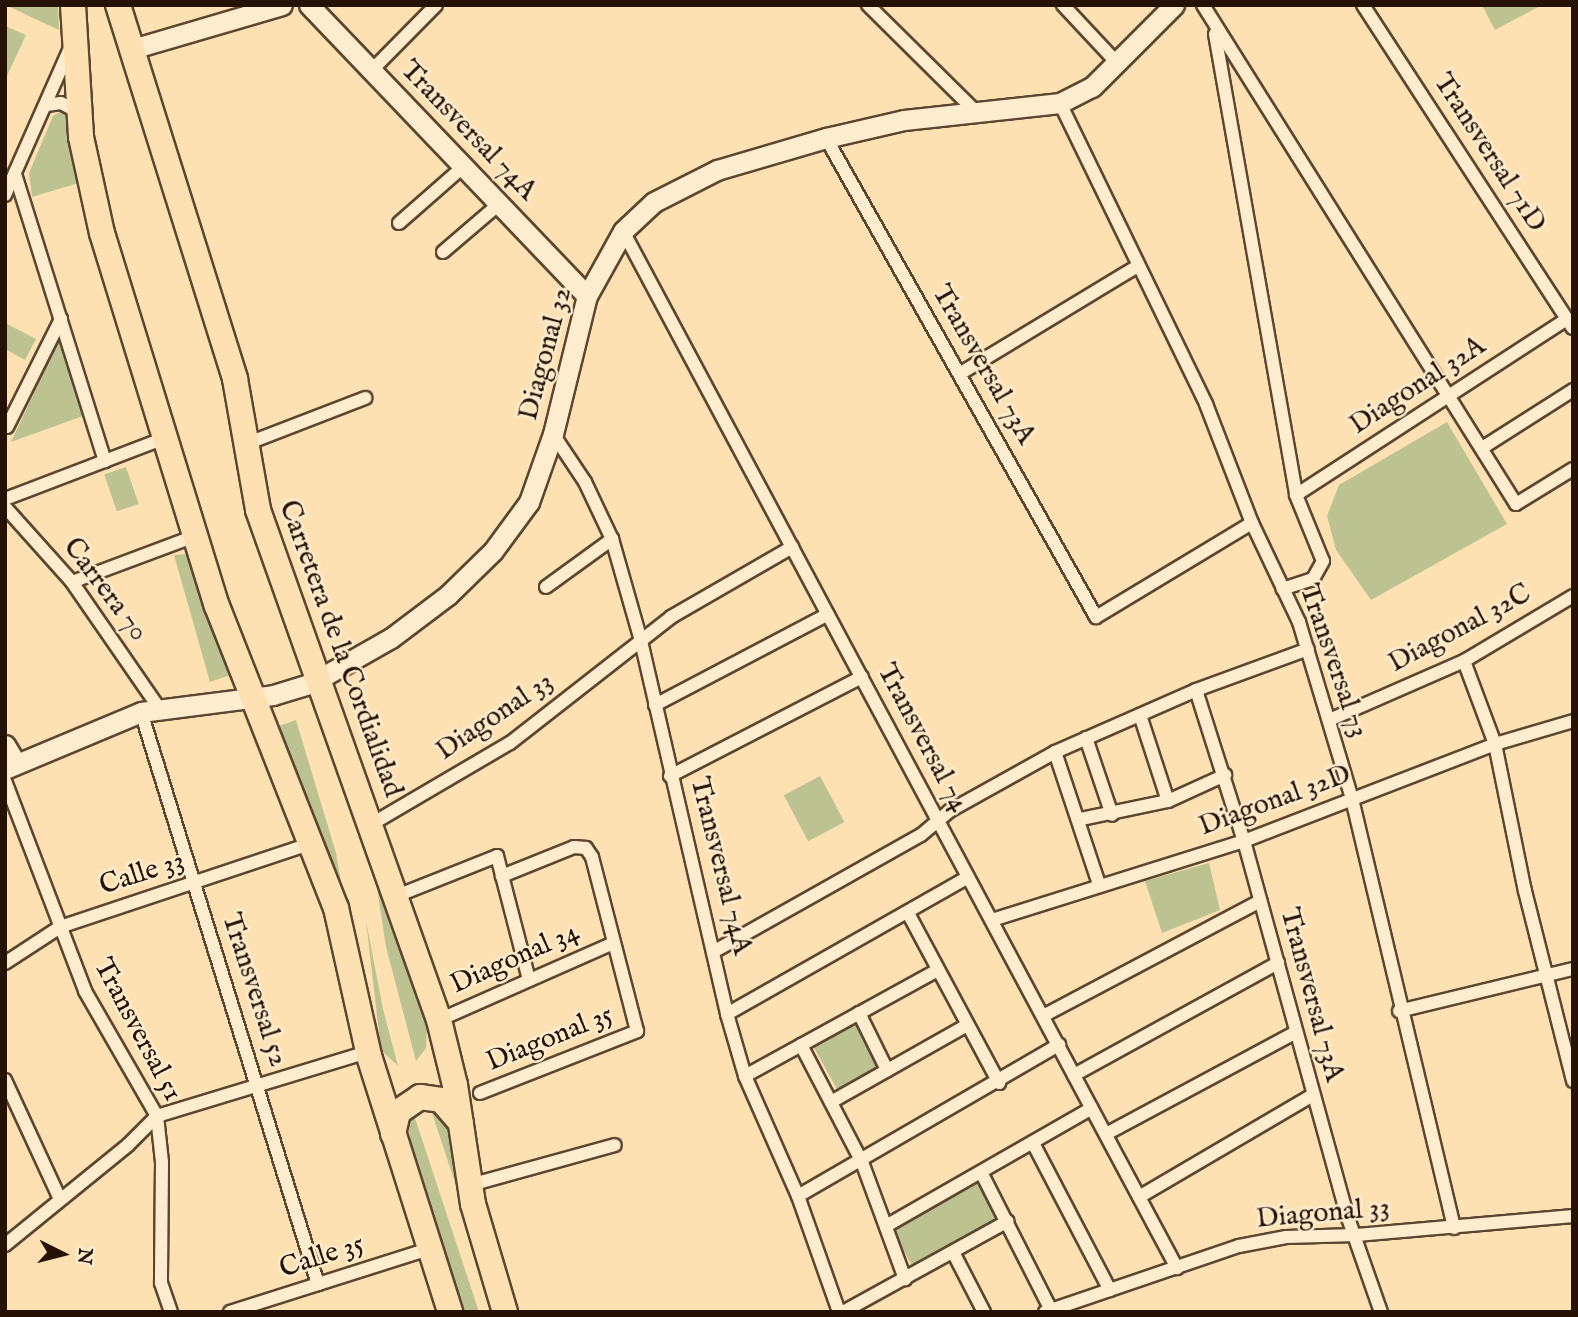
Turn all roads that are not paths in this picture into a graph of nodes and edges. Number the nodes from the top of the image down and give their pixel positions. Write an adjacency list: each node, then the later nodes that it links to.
1 (73, 5): 12 (highway)
2 (118, 5): 13 (highway, Carretera de la Cordialidad)
3 (282, 5): 13 (street)
4 (309, 5): 15 (street, Transversal 74A)
5 (436, 5): 15 (street)
6 (868, 5): 19 (street)
7 (1063, 5): 14 (street)
8 (1174, 5): 14 (street, Diagonal 32)
9 (1203, 5): 11 (street)
10 (1363, 5): 31 (street, Transversal 71D)
11 (1214, 27): 34 (street); 43 (street)
12 (74, 36): 17 (street); 18 (highway)
13 (132, 50): 39 (highway, Carretera de la Cordialidad)
14 (1117, 64): 16 (street, Diagonal 32)
15 (372, 70): 21 (street, Transversal 74A)
16 (1060, 103): 19 (street, Diagonal 32); 28 (street, Transversal 73)
17 (47, 105): 18 (street); 22 (street)
18 (78, 112): 38 (highway)
19 (976, 112): 20 (street, Diagonal 32)
20 (826, 138): 26 (street, Diagonal 32); 32 (street, Transversal 73A)
21 (464, 166): 24 (street, Transversal 74A); 25 (street)
22 (15, 174): 23 (street); 30 (street)
23 (5, 195)
24 (499, 204): 27 (street); 29 (street, Transversal 74A)
25 (399, 223)
26 (623, 231): 29 (street, Diagonal 32); 49 (street, Transversal 74)
27 (443, 252)
28 (1138, 266): 32 (street); 46 (street, Transversal 73)
29 (587, 296): 37 (street, Diagonal 32)
30 (61, 319): 36 (street); 41 (street)
31 (1570, 323): 34 (street, Diagonal 32A)
32 (961, 373): 46 (street, Transversal 73A)
33 (1573, 390): 40 (street)
34 (1448, 396): 40 (street); 43 (street, Diagonal 32A)
35 (365, 398): 39 (street)
36 (7, 427)
37 (553, 435): 48 (street, Transversal 74A); 59 (street, Diagonal 32)
38 (165, 438): 41 (street); 47 (highway)
39 (246, 444): 59 (highway, Carretera de la Cordialidad)
40 (1482, 448): 42 (street)
41 (105, 461): 44 (street)
42 (1573, 469)
43 (1296, 495): 52 (street)
44 (5, 499)
45 (5, 507): 50 (street, Carrera 70)
46 (1252, 523): 52 (street, Transversal 73)
47 (195, 536): 50 (street); 61 (highway)
48 (612, 539): 51 (street); 55 (street, Transversal 74A)
49 (792, 547): 54 (street, Transversal 74); 55 (street, Diagonal 33)
50 (72, 582): 63 (street, Carrera 70)
51 (546, 587)
52 (1283, 589): 56 (street, Transversal 73)
53 (1573, 596): 57 (street, Diagonal 32C)
54 (828, 614): 58 (street, Transversal 74); 62 (street)
55 (641, 641): 62 (street, Transversal 74A); 81 (street, Diagonal 33)
56 (1308, 649): 60 (street); 65 (street, Transversal 73)
57 (1464, 661): 65 (street, Diagonal 32C); 68 (street)
58 (862, 677): 72 (street); 80 (street, Transversal 74)
59 (320, 680): 61 (street, Diagonal 32); 81 (highway, Carretera de la Cordialidad)
60 (1196, 690): 64 (street); 73 (street, Transversal 73A)
61 (254, 698): 63 (street, Diagonal 32); 75 (highway)
62 (655, 705): 72 (street, Transversal 74A)
63 (150, 710): 71 (street, Diagonal 32); 86 (street, Transversal 52)
64 (1140, 715): 67 (street); 77 (street)
65 (1329, 720): 76 (street, Transversal 73)
66 (1573, 721): 68 (street, Diagonal 32D)
67 (1086, 738): 70 (street); 78 (street)
68 (1495, 744): 76 (street, Diagonal 32D); 99 (street)
69 (5, 745): 71 (street)
70 (1055, 752): 79 (street); 80 (street)
71 (10, 766)
72 (670, 775): 94 (street, Transversal 74A)
73 (1225, 775): 77 (street); 82 (street, Transversal 73A)
74 (5, 781): 92 (street, Transversal 51)
75 (287, 790): 83 (highway); 110 (highway)
76 (1352, 799): 82 (street, Diagonal 32D); 101 (street, Transversal 73)
77 (1168, 801): 78 (street)
78 (1112, 815): 79 (street)
79 (1081, 819): 87 (street)
80 (939, 820): 85 (street, Transversal 74); 94 (street)
81 (370, 825): 88 (highway, Carretera de la Cordialidad)
82 (1244, 841): 87 (street, Diagonal 32D); 89 (street, Transversal 73A)
83 (301, 847): 86 (street, Calle 33); 110 (highway)
84 (502, 876): 88 (street); 93 (street); 100 (street)
85 (968, 877): 90 (street); 91 (street, Transversal 74)
86 (194, 883): 92 (street, Calle 33); 117 (street, Transversal 52)
87 (1099, 884): 91 (street, Diagonal 32D)
88 (394, 897): 105 (highway, Carretera de la Cordialidad)
89 (1260, 901): 96 (street, Transversal 73A); 104 (street)
90 (908, 913): 98 (street); 103 (street)
91 (992, 920): 104 (street, Transversal 74)
92 (60, 927): 95 (street, Calle 33); 122 (street, Transversal 51)
93 (611, 944): 100 (street, Diagonal 34); 118 (street, Diagonal 35)
94 (713, 952): 103 (street, Transversal 74A)
95 (5, 963)
96 (1278, 963): 107 (street, Transversal 73A); 112 (street)
97 (1573, 969): 99 (street)
98 (938, 970): 102 (street); 106 (street)
99 (1546, 974): 101 (street); 115 (street)
100 (529, 980): 105 (street, Diagonal 34)
101 (1399, 1011): 137 (street, Transversal 73)
102 (859, 1013): 108 (street); 111 (street)
103 (727, 1014): 113 (street, Transversal 74A)
104 (1043, 1016): 109 (street, Transversal 74)
105 (439, 1020): 123 (highway, Carretera de la Cordialidad)
106 (967, 1025): 111 (street); 116 (street)
107 (1294, 1033): 119 (street, Transversal 73A); 125 (street)
108 (801, 1045): 113 (street); 120 (street)
109 (1059, 1045): 112 (street, Transversal 74); 116 (street)
110 (368, 1054): 117 (street); 124 (highway)
111 (887, 1070): 120 (street)
112 (1074, 1075): 121 (street, Transversal 74)
113 (746, 1076): 131 (street, Transversal 74A)
114 (5, 1080): 133 (street)
115 (1573, 1081)
116 (999, 1083): 128 (street)
117 (258, 1084): 122 (street); 144 (street, Transversal 52)
118 (480, 1093)
119 (1313, 1095): 132 (street); 138 (street, Transversal 73A)
120 (831, 1101): 128 (street)
121 (1092, 1108): 125 (street, Transversal 74); 126 (street)
122 (158, 1116): 133 (street); 147 (street, Transversal 51)
123 (461, 1124): 124 (highway); 130 (highway, Carretera de la Cordialidad)
124 (393, 1134): 140 (highway)
125 (1106, 1134): 132 (street, Transversal 74)
126 (1033, 1143): 129 (street); 145 (street)
127 (615, 1145): 130 (street)
128 (862, 1162): 131 (street); 136 (street)
129 (982, 1174): 135 (street); 136 (street)
130 (470, 1185): 150 (highway, Carretera de la Cordialidad)
131 (798, 1196): 151 (street, Transversal 74A)
132 (1139, 1197): 142 (street, Transversal 74)
133 (60, 1199): 139 (street)
134 (1573, 1216): 137 (street, Diagonal 33)
135 (1007, 1222): 141 (street); 146 (street)
136 (886, 1226): 143 (street)
137 (1454, 1228): 138 (street, Diagonal 33)
138 (1357, 1235): 142 (street, Diagonal 33); 153 (street, Transversal 73A)
139 (7, 1238)
140 (429, 1249): 144 (street, Calle 35); 149 (highway)
141 (953, 1252): 143 (street); 152 (street)
142 (1177, 1268): 145 (street, Diagonal 33)
143 (905, 1279): 151 (street)
144 (318, 1284): 148 (street, Calle 35)
145 (1110, 1290): 146 (street, Diagonal 33)
146 (1048, 1311)
147 (171, 1312)
148 (230, 1312)
149 (450, 1312)
150 (505, 1312)
151 (841, 1312)
152 (985, 1312)
153 (1381, 1312)

